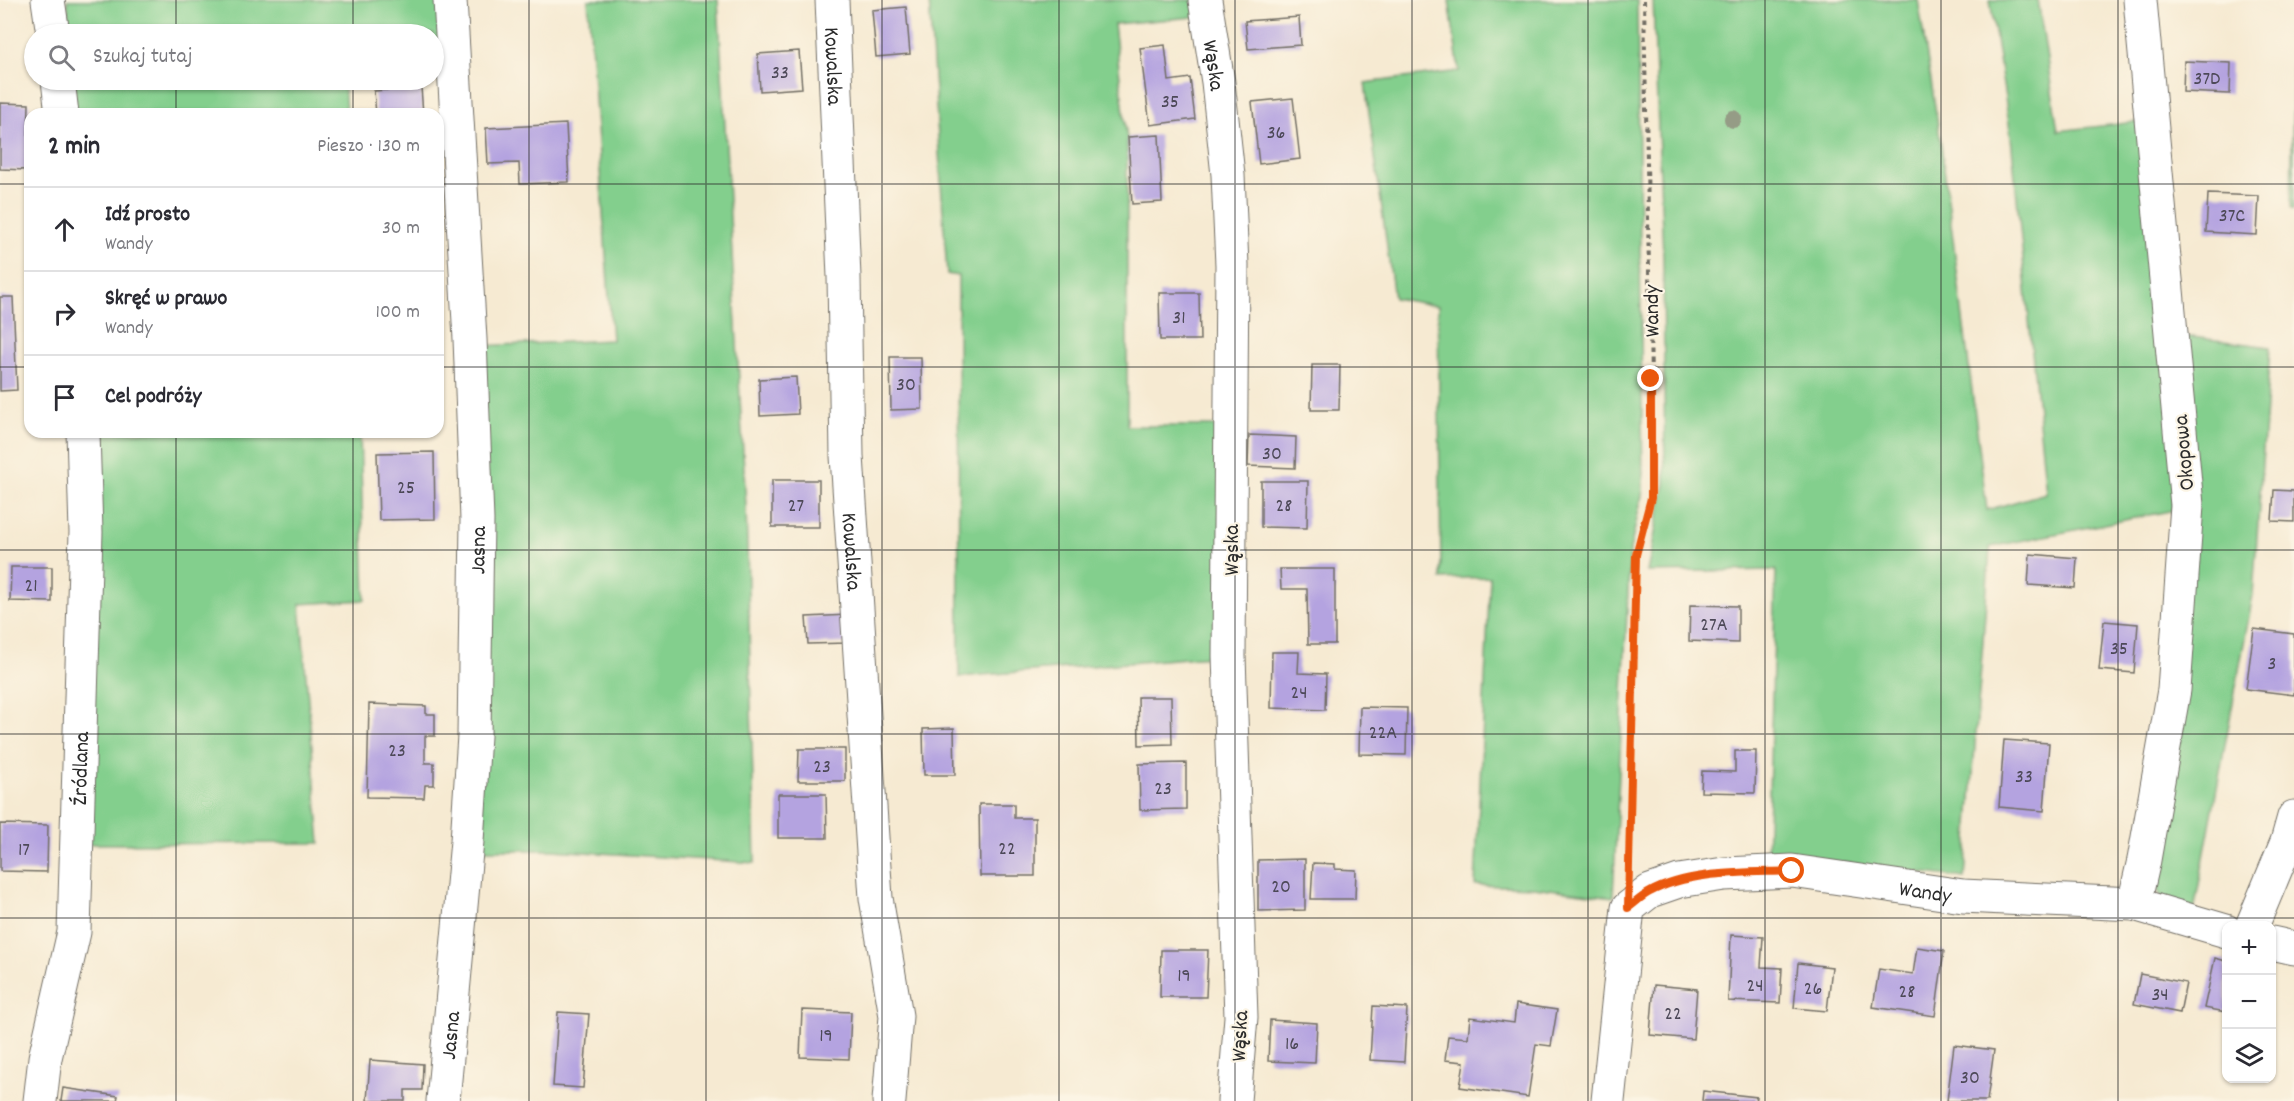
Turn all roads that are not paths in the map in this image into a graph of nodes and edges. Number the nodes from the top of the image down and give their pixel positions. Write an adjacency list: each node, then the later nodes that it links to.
1 (48, 0): 6 (street)
2 (450, 0): 17 (street, Jasna)
3 (832, 0): 18 (street, Kowalska)
4 (1205, 0): 19 (street, Wąska)
5 (2140, 0): 11 (street, Okopowa)
6 (52, 24)
7 (59, 90): 8 (street)
8 (61, 108)
9 (83, 438): 16 (street, Źródlana)
10 (2294, 817): 12 (street)
11 (2134, 904): 13 (street, Wandy); 20 (street, Wandy)
12 (2254, 921)
13 (2222, 930)
14 (2276, 944): 15 (street)
15 (2294, 948)
16 (40, 1101)
17 (442, 1101)
18 (889, 1101)
19 (1234, 1101)
20 (1608, 1101)

